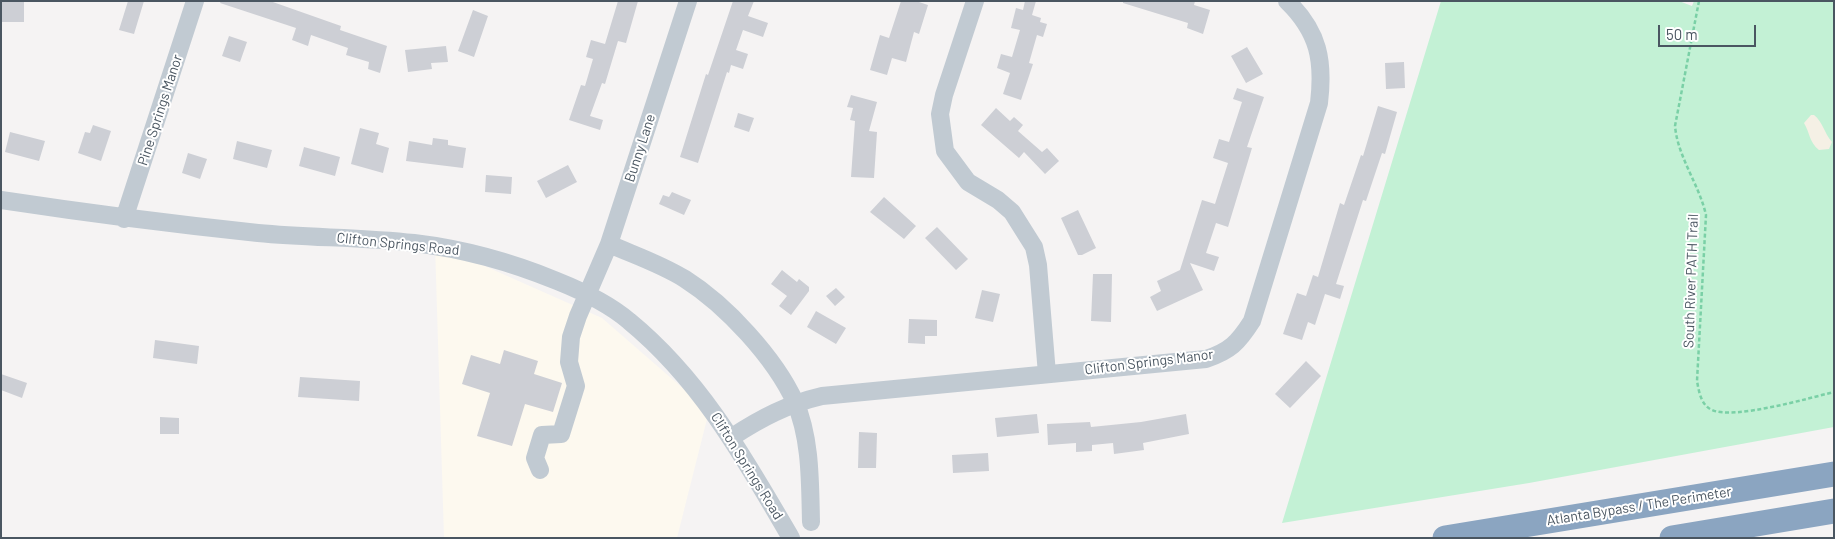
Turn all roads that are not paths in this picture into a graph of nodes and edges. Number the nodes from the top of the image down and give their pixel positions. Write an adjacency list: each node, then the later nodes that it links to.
1 (195, 1): 6 (street, Pine Springs Manor)
2 (688, 1): 7 (street, Bunny Lane)
3 (975, 1): 9 (street)
4 (1287, 1): 9 (street, Clifton Springs Manor)
5 (1, 200): 6 (street, Clifton Springs Road)
6 (124, 219): 8 (street, Clifton Springs Road)
7 (608, 244): 8 (street, Bunny Lane); 10 (street)
8 (588, 294): 11 (street, Clifton Springs Road); 12 (street, Bunny Lane)
9 (1047, 374): 10 (street, Clifton Springs Manor)
10 (796, 402): 11 (street, Clifton Springs Manor); 15 (street)
11 (732, 437): 16 (street, Clifton Springs Road)
12 (540, 470)
13 (1834, 474): 17 (highway, Atlanta Bypass / The Perimeter)
14 (1834, 511): 18 (highway)
15 (811, 522)
16 (791, 538)
17 (1445, 538)
18 (1672, 538)

